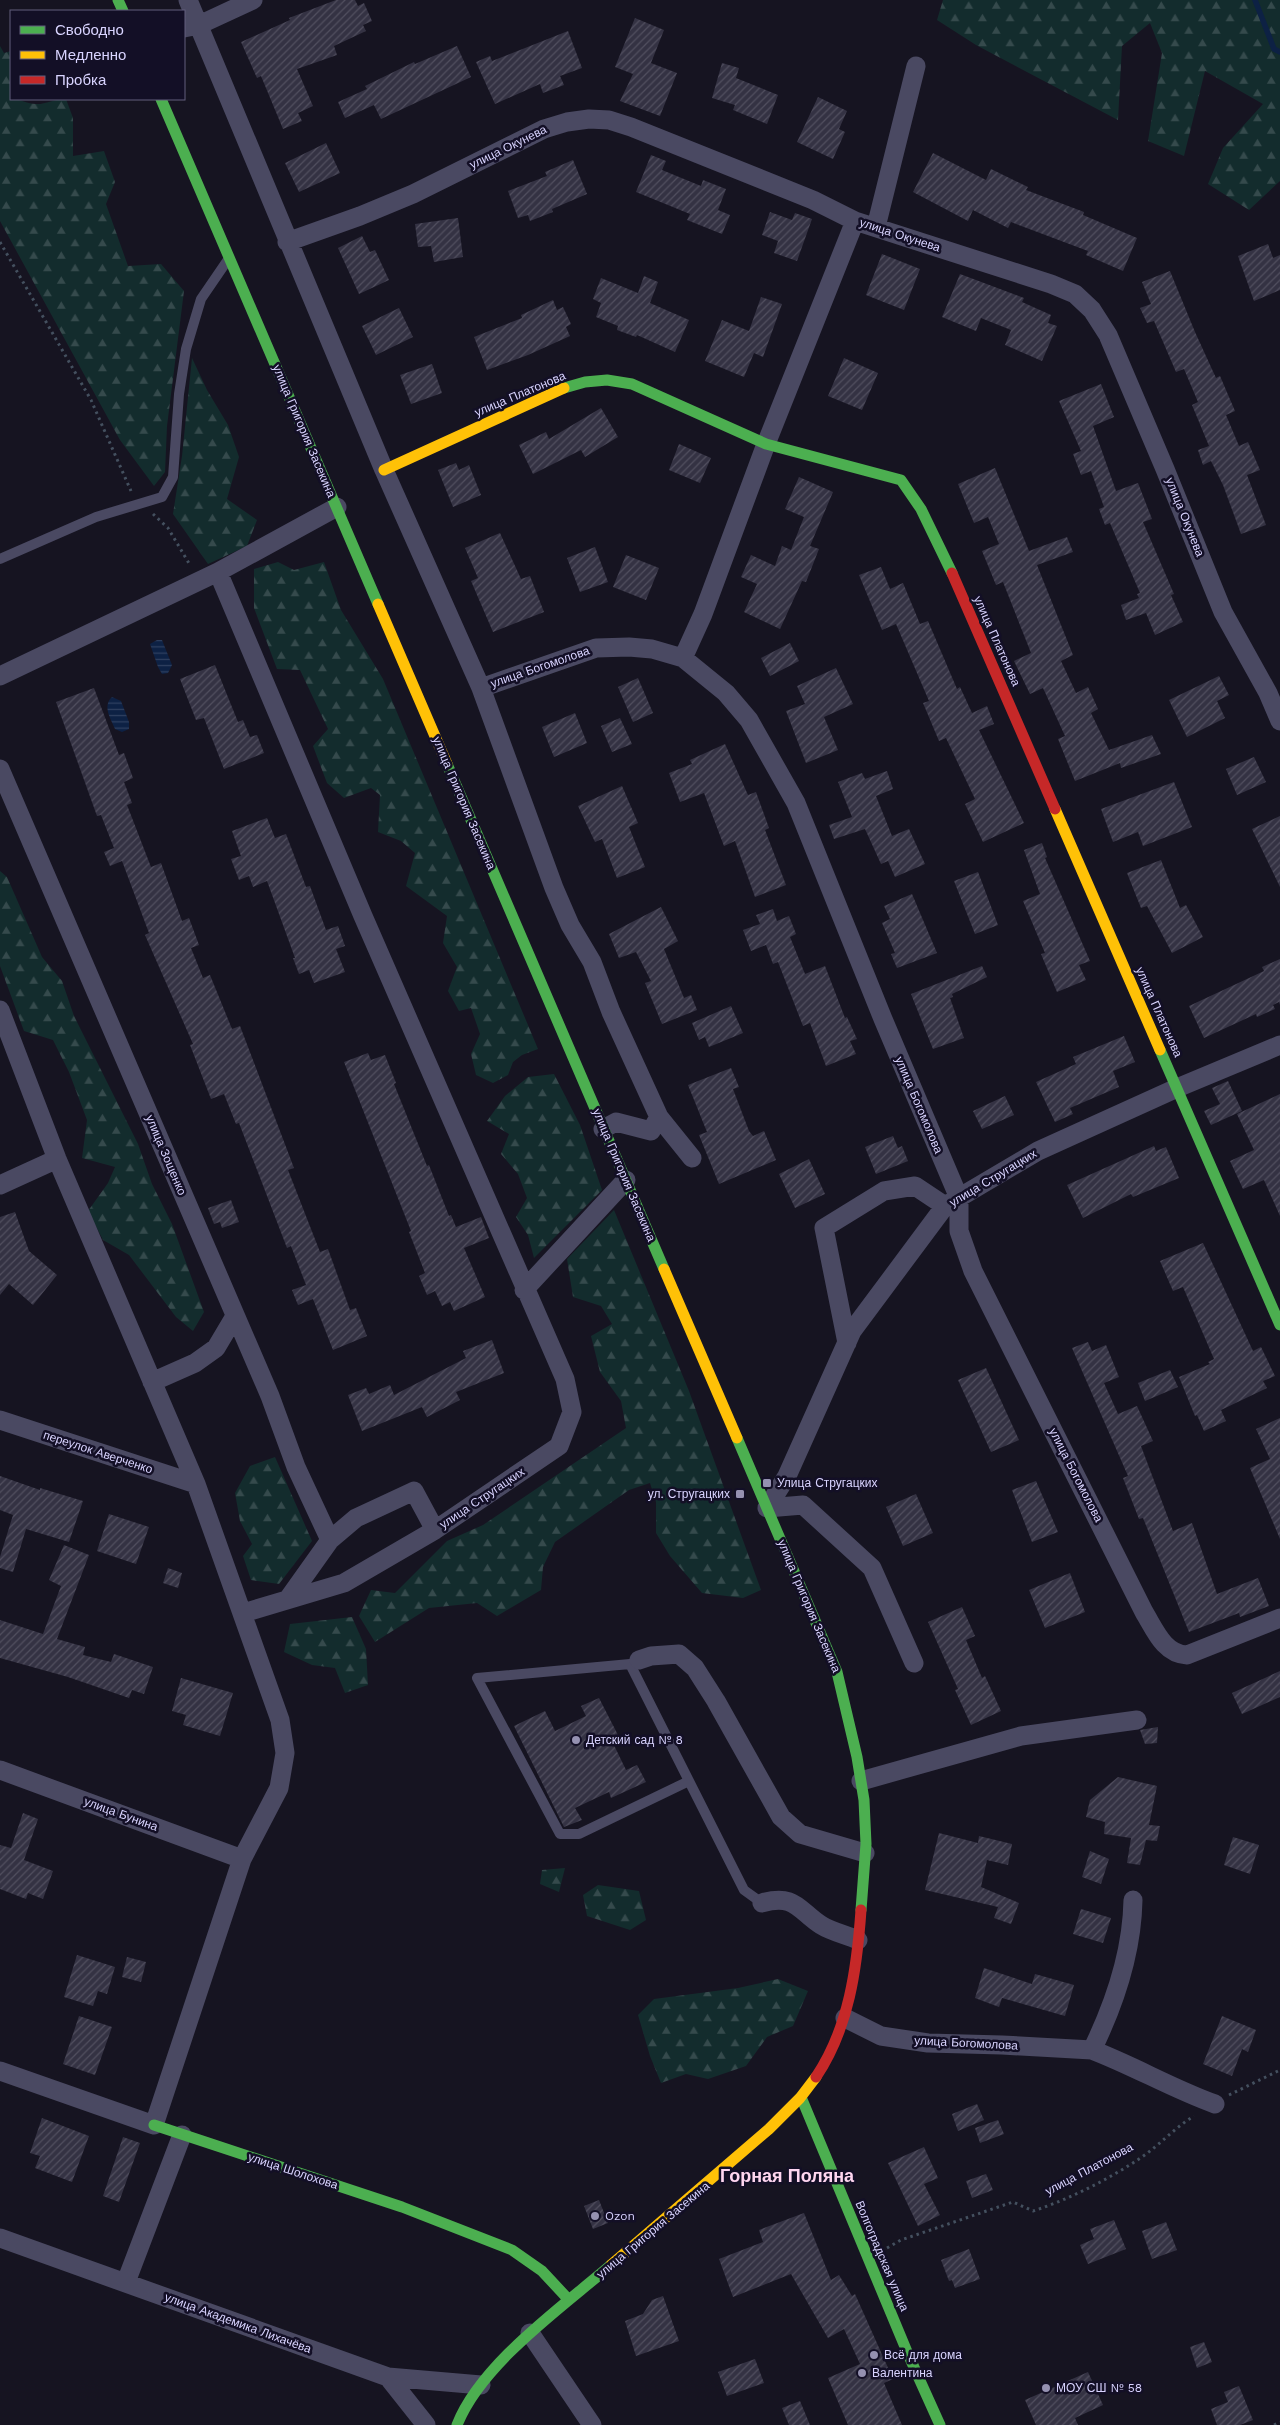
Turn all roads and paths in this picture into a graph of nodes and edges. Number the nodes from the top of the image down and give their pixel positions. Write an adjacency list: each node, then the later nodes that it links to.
1 (188, 0): 3 (street)
2 (253, 0): 3 (street)
3 (191, 27): 9 (street)
4 (916, 66): 7 (street)
5 (161, 100): 10 (main road, улица Григория Засекина)
6 (855, 221): 7 (street, улица Окунева); 9 (street, улица Окунева); 11 (street)
7 (876, 227): 21 (street, улица Окунева)
8 (0, 242): 13 (path)
9 (287, 242): 12 (street)
10 (229, 258): 13 (lane); 14 (main road, улица Григория Засекина)
11 (766, 444): 12 (main road, улица Платонова); 18 (street); 25 (main road, улица Платонова)
12 (384, 470): 20 (street)
13 (144, 504): 15 (lane); 17 (path)
14 (337, 507): 16 (street); 27 (main road, улица Григория Засекина)
15 (0, 559)
16 (218, 572): 17 (street); 33 (street)
17 (199, 581): 19 (street)
18 (684, 658): 20 (street, улица Богомолова); 32 (street, улица Богомолова)
19 (0, 676)
20 (481, 688): 26 (street)
21 (1280, 721)
22 (0, 769): 34 (street, улица Зощенко)
23 (0, 1010): 29 (street)
24 (1280, 1045): 25 (street, улица Стругацких)
25 (1178, 1088): 32 (street, улица Стругацких); 35 (main road, улица Платонова)
26 (659, 1117): 27 (street); 28 (street)
27 (604, 1129): 30 (main road, улица Григория Засекина)
28 (692, 1158)
29 (57, 1159): 31 (street); 37 (street)
30 (626, 1180): 33 (street); 40 (main road, улица Григория Засекина)
31 (0, 1185)
32 (952, 1202): 36 (street, улица Стругацких); 36 (street); 45 (street, улица Богомолова)
33 (524, 1290): 41 (street, улица Стругацких)
34 (235, 1316): 37 (street); 42 (street, улица Зощенко)
35 (1280, 1325)
36 (847, 1343): 40 (street, улица Стругацких)
37 (152, 1382): 39 (street)
38 (0, 1420): 39 (street, переулок Аверченко)
39 (196, 1484): 44 (street)
40 (768, 1508): 47 (street); 51 (main road, улица Григория Засекина)
41 (435, 1530): 42 (street); 43 (street, улица Стругацких)
42 (330, 1540): 43 (street)
43 (288, 1599): 44 (street, улица Стругацких)
44 (243, 1612): 53 (street)
45 (1280, 1618)
46 (634, 1662): 50 (lane); 50 (lane); 52 (street)
47 (914, 1663)
48 (1138, 1720): 51 (street)
49 (0, 1770): 53 (street, улица Бунина)
50 (689, 1781): 55 (lane)
51 (861, 1781): 52 (main road, улица Григория Засекина)
52 (865, 1853): 56 (main road, улица Григория Засекина)
53 (242, 1859): 63 (street)
54 (1133, 1900): 58 (street)
55 (762, 1903): 56 (street)
56 (858, 1940): 57 (main road, улица Григория Засекина)
57 (845, 2018): 58 (street, улица Богомолова); 61 (main road, улица Григория Засекина)
58 (1092, 2050): 62 (street, улица Богомолова)
59 (0, 2070): 63 (street, улица Шолохова)
60 (1280, 2070): 62 (path, улица Платонова)
61 (801, 2097): 66 (main road, Волгоградская улица); 68 (main road, улица Григория Засекина)
62 (1215, 2104): 66 (path, улица Платонова)
63 (154, 2125): 64 (main road, улица Шолохова)
64 (182, 2135): 67 (street); 68 (main road, улица Шолохова)
65 (0, 2238): 67 (street, улица Академика Лихачёва)
66 (868, 2258): 76 (main road, Волгоградская улица)
67 (126, 2282): 70 (street, улица Академика Лихачёва)
68 (569, 2300): 69 (main road, улица Григория Засекина)
69 (530, 2333): 71 (main road, улица Григория Засекина); 75 (street)
70 (388, 2378): 71 (street, улица Академика Лихачёва); 73 (street)
71 (481, 2385): 74 (main road, улица Григория Засекина)
72 (1280, 2422): 77 (path)
73 (426, 2425)
74 (457, 2425)
75 (592, 2425)
76 (940, 2425)
77 (1274, 2425)

